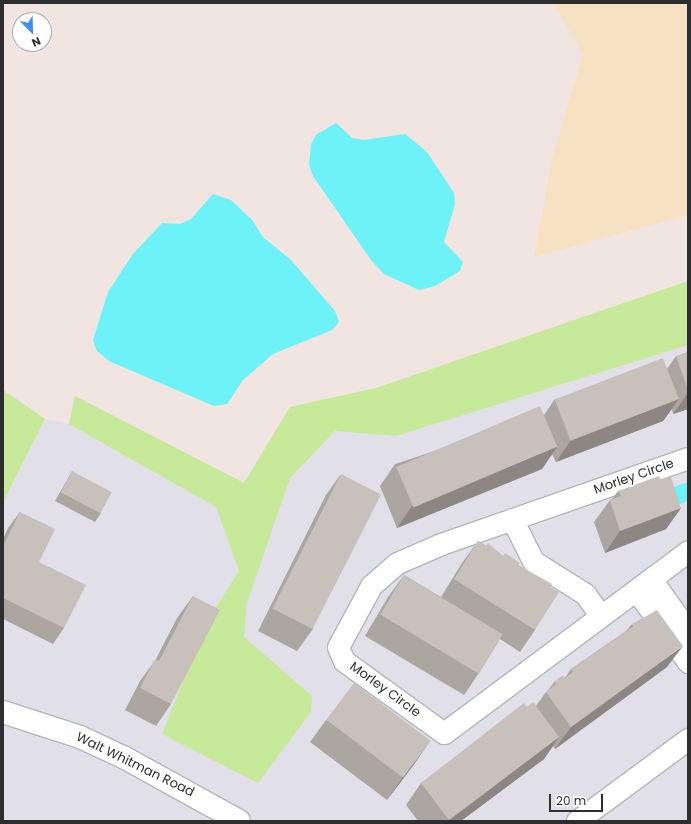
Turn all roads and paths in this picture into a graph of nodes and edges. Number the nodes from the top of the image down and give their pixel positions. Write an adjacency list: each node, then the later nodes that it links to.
1 (688, 458): 2 (street, Morley Circle)
2 (512, 519): 5 (street); 5 (street, Morley Circle)
3 (688, 551): 4 (street, Morley Circle)
4 (643, 584): 5 (street, Morley Circle); 6 (street); 7 (street)
5 (600, 616)
6 (688, 631)
7 (688, 662)
8 (3, 712): 10 (main road, Walt Whitman Road)
9 (688, 739): 11 (street)
10 (239, 821)
11 (577, 821)

